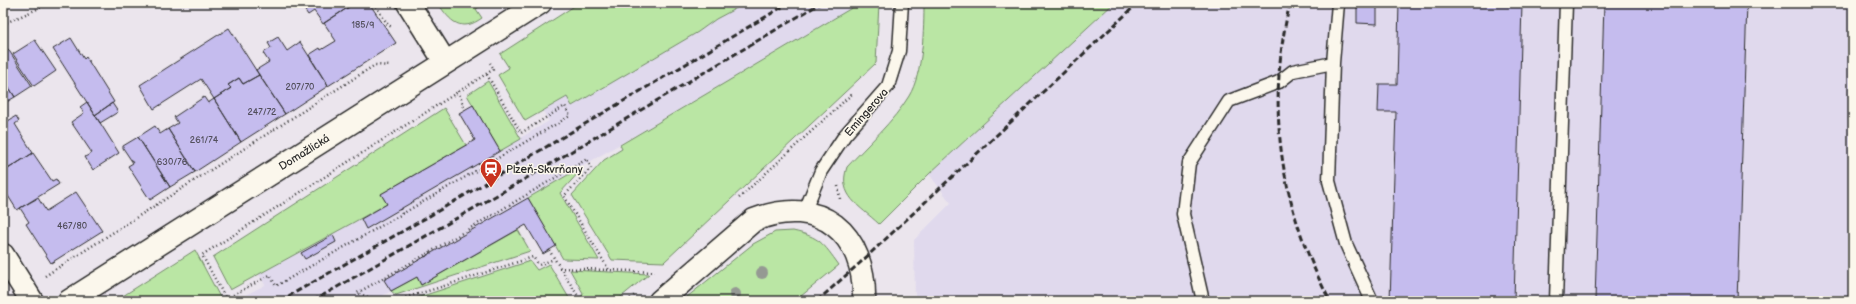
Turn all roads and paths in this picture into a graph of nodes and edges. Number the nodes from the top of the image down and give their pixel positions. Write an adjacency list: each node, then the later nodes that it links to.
1 (51, 3): 7 (path)
2 (408, 3): 9 (street)
3 (540, 3): 8 (street, Domažlická)
4 (902, 3): 18 (lane, Emingerova)
5 (1338, 3): 10 (lane)
6 (1566, 3): 37 (lane)
7 (3, 24)
8 (477, 42): 9 (street, Domažlická); 12 (path)
9 (445, 62): 28 (street, Domažlická)
10 (1333, 63): 35 (lane); 36 (lane)
11 (394, 66): 27 (path)
12 (486, 73): 14 (path); 19 (path)
13 (857, 89): 16 (path)
14 (458, 91): 15 (path); 19 (path)
15 (465, 110)
16 (735, 202)
17 (400, 210): 19 (path)
18 (804, 213): 33 (street); 34 (street)
19 (402, 214)
20 (549, 250): 22 (path)
21 (3, 255): 27 (street)
22 (554, 259): 23 (path); 30 (path)
23 (559, 268): 24 (path); 31 (path)
24 (609, 270): 25 (path); 29 (path)
25 (662, 273)
26 (638, 292): 32 (path)
27 (28, 295)
28 (69, 301)
29 (379, 301)
30 (394, 301)
31 (576, 301)
32 (627, 301)
33 (660, 301)
34 (864, 301)
35 (1203, 301)
36 (1372, 301)
37 (1556, 301)

